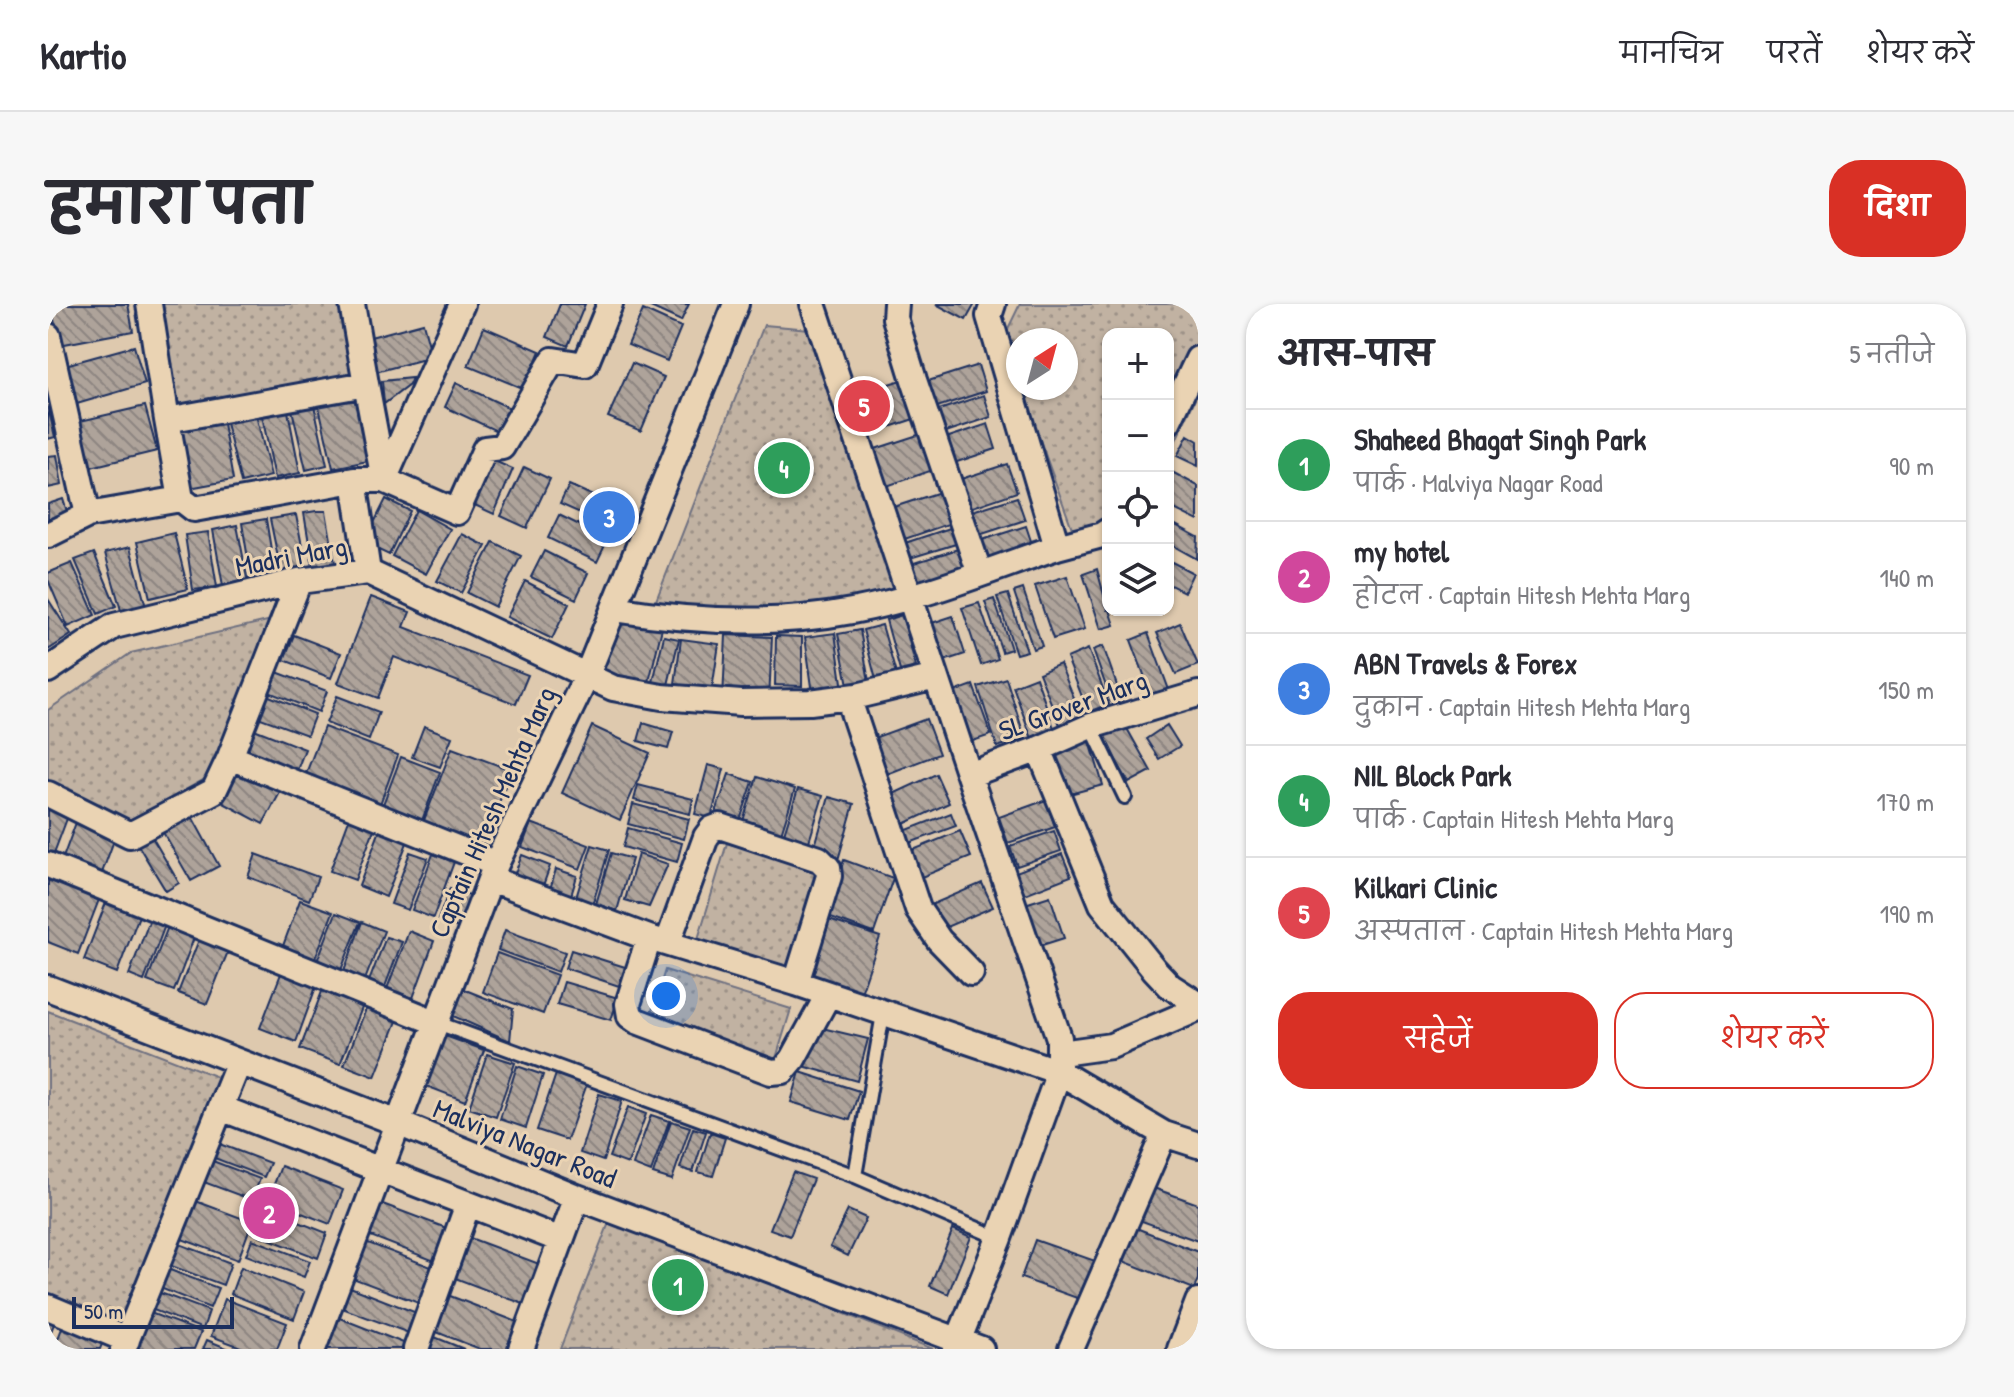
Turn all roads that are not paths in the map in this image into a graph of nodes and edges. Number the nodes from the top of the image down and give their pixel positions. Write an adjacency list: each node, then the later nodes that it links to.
1 (149, 304): 13 (street)
2 (352, 304): 11 (street)
3 (462, 304): 15 (street)
4 (610, 304): 15 (street)
5 (736, 304): 25 (street, Captain Hitesh Mehta Marg)
6 (813, 304): 24 (street)
7 (896, 304): 22 (street)
8 (993, 304): 20 (street)
9 (48, 336): 17 (street)
10 (1198, 359): 12 (street)
11 (366, 384): 13 (street); 15 (street)
12 (1174, 409)
13 (167, 420): 16 (street)
14 (354, 480): 15 (street); 16 (street); 21 (street)
15 (384, 480)
16 (181, 499): 17 (street)
17 (88, 515): 18 (street)
18 (48, 535)
19 (1102, 535): 20 (street)
20 (1057, 547): 22 (street)
21 (368, 572): 23 (street, Madri Marg); 27 (street, Madri Marg)
22 (980, 574): 24 (street)
23 (299, 581): 26 (street, Madri Marg); 33 (street)
24 (910, 597): 25 (street); 28 (street)
25 (614, 609): 27 (street, Captain Hitesh Mehta Marg)
26 (48, 670)
27 (587, 675): 30 (street, Madri Marg); 38 (street, Captain Hitesh Mehta Marg)
28 (936, 677): 30 (street, Madri Marg); 34 (street)
29 (1198, 694): 31 (street, SL Grover Marg)
30 (848, 697): 40 (street)
31 (1091, 726): 32 (street, SL Grover Marg); 36 (lane)
32 (1039, 749): 34 (street, SL Grover Marg); 44 (street)
33 (230, 757): 35 (street); 38 (street)
34 (969, 775): 48 (street)
35 (48, 794)
36 (1125, 797)
37 (48, 865): 46 (street)
38 (494, 871): 39 (street); 46 (street, Captain Hitesh Mehta Marg)
39 (658, 940): 41 (street); 41 (street); 43 (street)
40 (971, 973)
41 (796, 983): 43 (street)
42 (48, 988): 47 (street, Malviya Nagar Road)
43 (828, 995): 45 (street)
44 (1198, 1007): 48 (street)
45 (883, 1014): 48 (street); 54 (lane)
46 (435, 1022): 50 (street, Captain Hitesh Mehta Marg); 54 (lane)
47 (239, 1062): 49 (street); 50 (street, Malviya Nagar Road)
48 (1060, 1063): 51 (street); 57 (street)
49 (221, 1108): 53 (street); 61 (street)
50 (400, 1124): 53 (street, Captain Hitesh Mehta Marg); 55 (street, Malviya Nagar Road)
51 (1164, 1134): 52 (street); 67 (street)
52 (1198, 1145)
53 (382, 1171): 56 (street); 63 (street, Captain Hitesh Mehta Marg)
54 (855, 1176): 57 (lane)
55 (577, 1197): 58 (street); 62 (street, Malviya Nagar Road)
56 (468, 1204): 58 (street); 64 (street)
57 (999, 1238): 62 (street)
58 (561, 1240): 65 (street)
59 (1198, 1302): 68 (street)
60 (48, 1307): 61 (street)
61 (125, 1344)
62 (956, 1344): 66 (street, Malviya Nagar Road)
63 (313, 1349)
64 (416, 1349)
65 (521, 1349)
66 (981, 1349)
67 (1071, 1349)
68 (1180, 1349)

